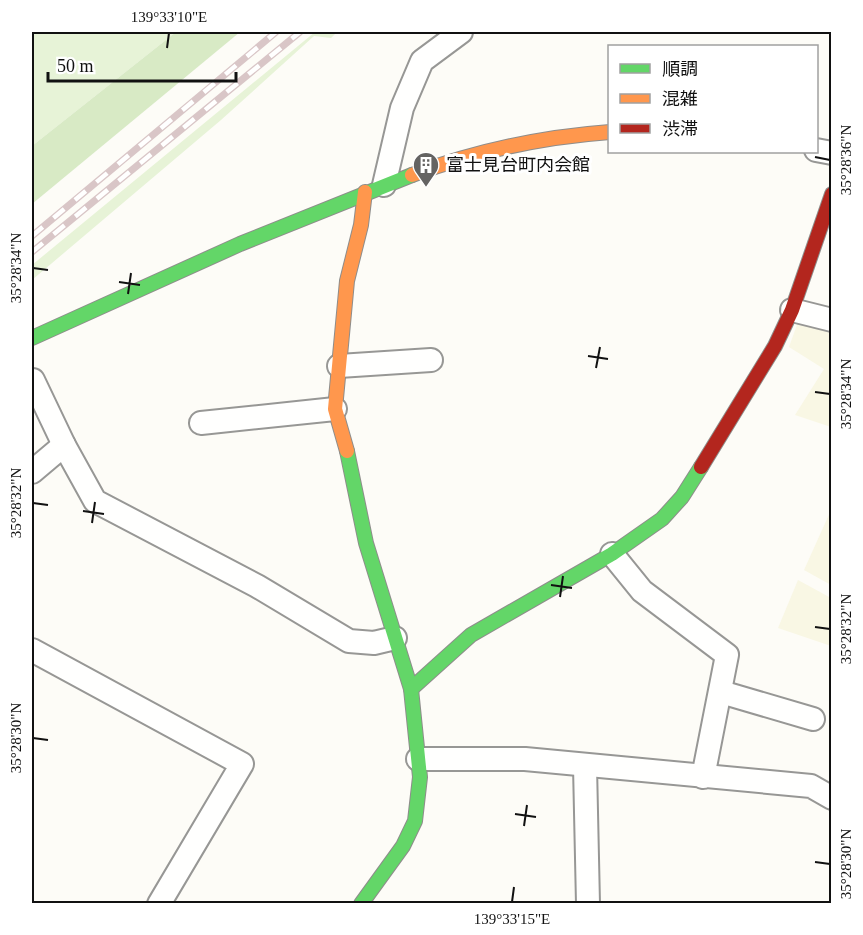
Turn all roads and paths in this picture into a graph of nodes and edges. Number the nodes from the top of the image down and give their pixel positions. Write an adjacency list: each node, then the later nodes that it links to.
1 (461, 32): 3 (street)
2 (608, 132): 3 (street)
3 (375, 188): 7 (street); 9 (street)
4 (831, 195): 5 (street)
5 (792, 310): 6 (street); 15 (street)
6 (831, 320)
7 (32, 338)
8 (431, 360): 9 (street)
9 (339, 366): 11 (street)
10 (33, 380): 13 (street)
11 (335, 410): 12 (street); 16 (street)
12 (201, 423)
13 (64, 446): 14 (street); 16 (street)
14 (32, 472)
15 (612, 554): 18 (street); 19 (street)
16 (395, 638): 18 (street)
17 (32, 650): 25 (street)
18 (411, 689): 21 (street)
19 (721, 692): 20 (street); 23 (street)
20 (813, 719)
21 (418, 759): 22 (street); 26 (street)
22 (585, 766): 23 (street); 27 (street)
23 (703, 777): 24 (street)
24 (831, 798)
25 (159, 903)
26 (361, 903)
27 (588, 903)

